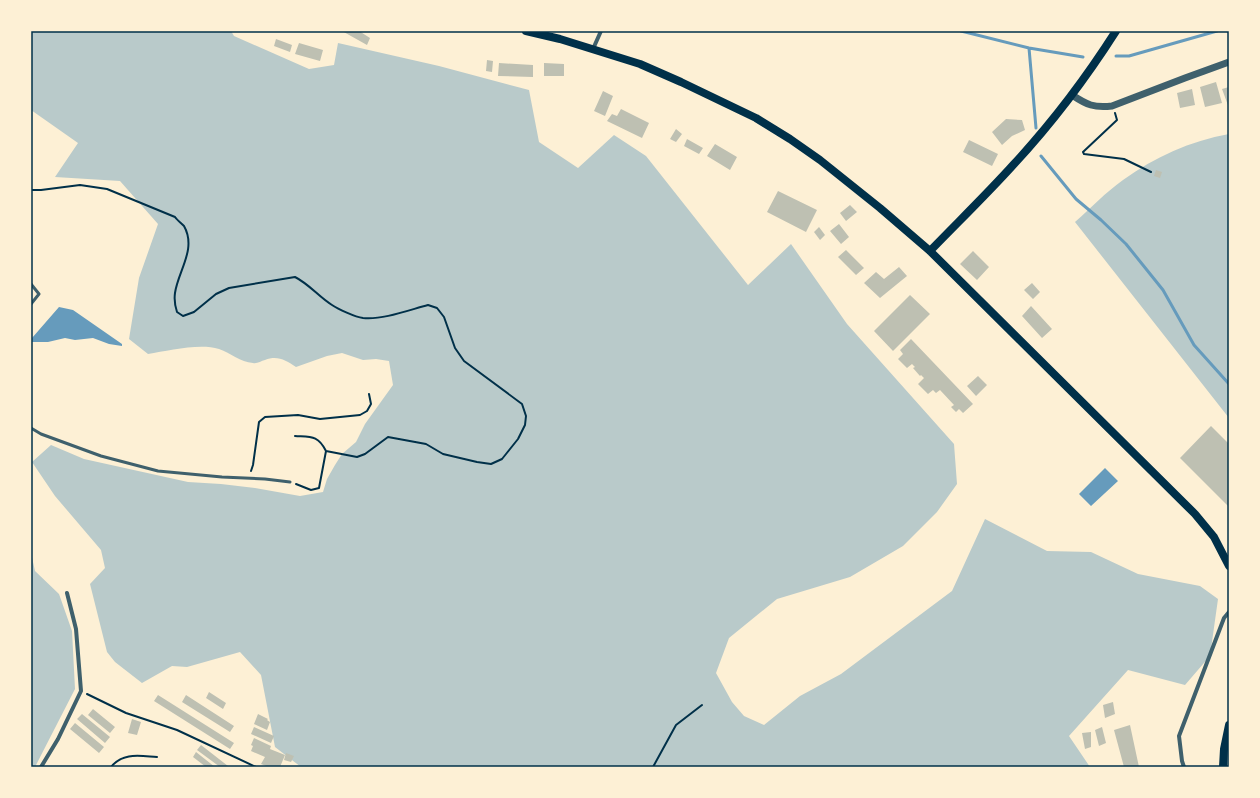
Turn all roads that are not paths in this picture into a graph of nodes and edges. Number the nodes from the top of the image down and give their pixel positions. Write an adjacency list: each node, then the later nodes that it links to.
1 (526, 31): 4 (main road)
2 (601, 31): 4 (street)
3 (1116, 31): 6 (main road)
4 (593, 49): 7 (main road)
5 (1229, 62): 6 (street)
6 (1072, 95): 7 (main road)
7 (930, 251): 12 (main road)
8 (31, 284): 9 (lane)
9 (31, 304)
10 (31, 428): 11 (lane)
11 (290, 482)
12 (1229, 566)
13 (67, 593): 17 (street)
14 (1229, 612): 18 (street)
15 (1229, 726): 16 (main road)
16 (1227, 749): 19 (main road)
17 (41, 767)
18 (1184, 767)
19 (1223, 767)

